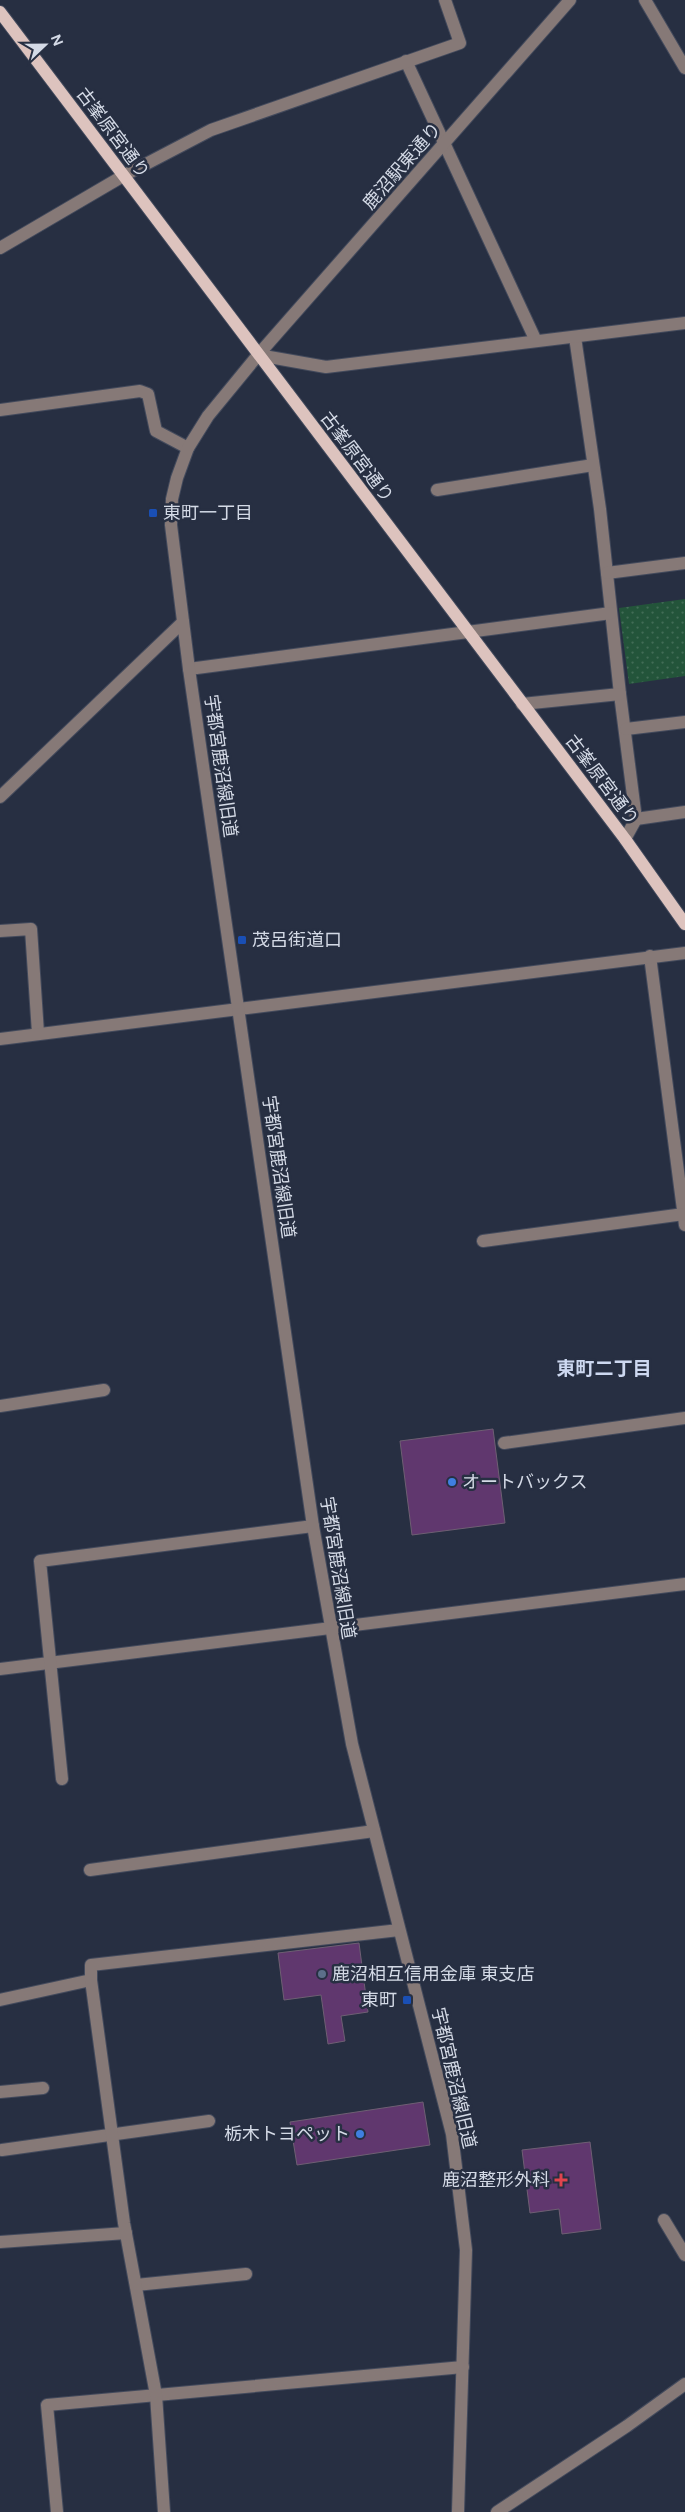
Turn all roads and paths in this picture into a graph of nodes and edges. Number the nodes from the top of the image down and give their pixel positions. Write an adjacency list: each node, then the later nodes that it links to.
1 (445, 0): 5 (street)
2 (570, 0): 7 (street, 鹿沼駅東通り)
3 (645, 0): 6 (street)
4 (0, 12): 8 (main road, 古峯原宮通り)
5 (406, 61): 7 (street); 8 (street)
6 (685, 68)
7 (445, 144): 12 (street); 13 (street, 鹿沼駅東通り)
8 (123, 176): 9 (street); 13 (main road, 古峯原宮通り)
9 (0, 248)
10 (685, 324): 11 (street)
11 (575, 336): 12 (street); 16 (street)
12 (536, 341): 13 (street)
13 (258, 355): 15 (street, 鹿沼駅東通り); 22 (main road, 古峯原宮通り)
14 (0, 410): 15 (street)
15 (188, 448): 21 (street, 宇都宮鹿沼線旧道)
16 (594, 465): 17 (street); 19 (street)
17 (437, 490)
18 (685, 563): 19 (street)
19 (607, 573): 20 (street)
20 (611, 614): 22 (street); 24 (street)
21 (183, 622): 23 (street, 宇都宮鹿沼線旧道); 28 (street)
22 (467, 633): 23 (street); 25 (main road, 古峯原宮通り)
23 (189, 669): 36 (street, 宇都宮鹿沼線旧道)
24 (620, 694): 25 (street); 27 (street)
25 (522, 704): 31 (main road, 古峯原宮通り)
26 (685, 722): 27 (street)
27 (626, 729): 30 (street)
28 (0, 797)
29 (685, 812): 30 (street)
30 (636, 819): 31 (street)
31 (625, 839): 32 (main road, 古峯原宮通り)
32 (685, 924)
33 (0, 931): 37 (street)
34 (685, 953): 35 (street)
35 (650, 956): 36 (street); 39 (street)
36 (238, 1010): 37 (street); 45 (street, 宇都宮鹿沼線旧道)
37 (38, 1033): 38 (street)
38 (0, 1039)
39 (684, 1220): 40 (street)
40 (483, 1241)
41 (104, 1390): 42 (street)
42 (0, 1406)
43 (685, 1418): 44 (street)
44 (504, 1443)
45 (313, 1526): 47 (street, 宇都宮鹿沼線旧道); 48 (street)
46 (685, 1584): 47 (street)
47 (330, 1630): 48 (street); 51 (street, 宇都宮鹿沼線旧道)
48 (50, 1662): 49 (street); 50 (street)
49 (0, 1669)
50 (62, 1779)
51 (374, 1831): 52 (street); 53 (street, 宇都宮鹿沼線旧道)
52 (90, 1870)
53 (398, 1930): 54 (street); 67 (street, 宇都宮鹿沼線旧道)
54 (91, 1980): 55 (street); 59 (street)
55 (0, 2000)
56 (44, 2088): 57 (street)
57 (0, 2092)
58 (208, 2121): 59 (street)
59 (112, 2133): 60 (street); 62 (street)
60 (2, 2150)
61 (664, 2220): 64 (street)
62 (126, 2234): 63 (street); 66 (street)
63 (0, 2242)
64 (685, 2255)
65 (246, 2274): 66 (street)
66 (136, 2285): 69 (street)
67 (463, 2367): 69 (street); 72 (street, 宇都宮鹿沼線旧道)
68 (685, 2384): 73 (street)
69 (156, 2395): 70 (street); 71 (street)
70 (57, 2512)
71 (164, 2512)
72 (458, 2512)
73 (497, 2512)

